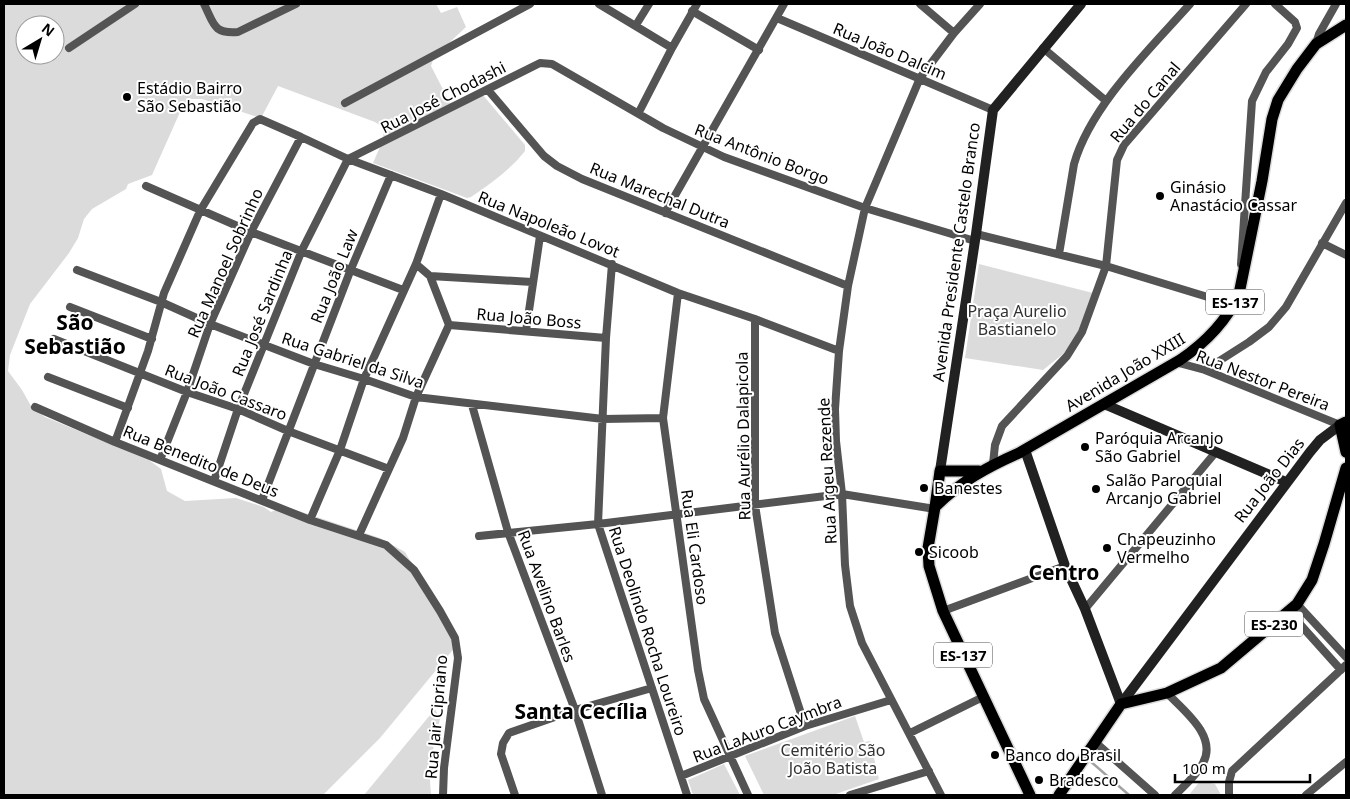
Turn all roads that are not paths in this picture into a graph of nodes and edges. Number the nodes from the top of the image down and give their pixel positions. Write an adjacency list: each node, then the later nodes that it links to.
1 (135, 4): 22 (street)
2 (204, 4): 3 (street)
3 (296, 4)
4 (530, 4): 15 (street)
5 (599, 4): 18 (street)
6 (649, 4): 18 (street)
7 (784, 4): 17 (street)
8 (920, 4): 20 (street)
9 (980, 4): 20 (street, Rua Argeu Rezende)
10 (1081, 4): 24 (street, Avenida Presidente Castelo Branco)
11 (1190, 4): 29 (street)
12 (1246, 4): 52 (street, Rua do Canal)
13 (1275, 4): 60 (street)
14 (1336, 4): 21 (street)
15 (520, 6): 30 (street)
16 (695, 7): 23 (street); 25 (street)
17 (777, 18): 25 (street); 27 (street, Rua João Dalcim)
18 (636, 25): 23 (street)
19 (1346, 25): 21 (main road, Avenida João XXIII / ES-137)
20 (954, 33): 27 (street, Rua Argeu Rezende)
21 (1316, 44): 60 (main road, Avenida João XXIII / ES-137)
22 (70, 48)
23 (672, 48): 32 (street)
24 (1043, 48): 29 (street); 31 (street, Avenida Presidente Castelo Branco)
25 (758, 50): 34 (street)
26 (552, 64): 28 (street, Rua José Chodashi); 32 (street, Rua Antônio Borgo)
27 (920, 78): 31 (street, Rua João Dalcim); 40 (street, Rua Argeu Rezende)
28 (488, 90): 35 (street, Rua José Chodashi); 42 (street, Rua Marechal Dutra)
29 (1105, 100): 48 (street)
30 (345, 103)
31 (993, 110): 45 (street, Avenida Presidente Castelo Branco)
32 (638, 112): 34 (street, Rua Antônio Borgo)
33 (301, 137): 35 (street, Rua Napoleão Lovot); 41 (street, Rua Napoleão Lovot); 43 (street, Rua Manoel Sobrinho)
34 (702, 148): 40 (street, Rua Antônio Borgo); 42 (street)
35 (348, 160): 36 (street, Rua Napoleão Lovot); 47 (street, Rua José Sardinha)
36 (391, 175): 38 (street, Rua Napoleão Lovot); 53 (street, Rua João Law)
37 (146, 186): 41 (street)
38 (441, 194): 44 (street, Rua Napoleão Lovot); 50 (street)
39 (1346, 203): 46 (street)
40 (865, 208): 45 (street, Rua Antônio Borgo); 57 (street, Rua Argeu Rezende)
41 (200, 211): 43 (street); 61 (street)
42 (665, 213): 57 (street, Rua Marechal Dutra)
43 (251, 232): 47 (street); 65 (street, Rua Manoel Sobrinho)
44 (540, 236): 51 (street, Rua Napoleão Lovot); 56 (street)
45 (976, 237): 48 (street, Rua Antônio Borgo); 99 (street, Avenida Presidente Castelo Branco)
46 (1322, 243): 49 (street); 75 (street)
47 (302, 250): 53 (street); 71 (street, Rua José Sardinha)
48 (1059, 254): 52 (street, Rua Antônio Borgo)
49 (1346, 255)
50 (416, 264): 55 (street); 58 (street)
51 (612, 264): 59 (street, Rua Napoleão Lovot); 68 (street, Rua Deolindo Rocha Loureiro)
52 (1106, 266): 62 (street, Rua Antônio Borgo); 96 (street, Rua do Canal)
53 (351, 269): 58 (street); 74 (street, Rua João Law)
54 (77, 270): 61 (street, Rua Gabriel da Silva)
55 (430, 276): 56 (street); 66 (street)
56 (532, 282): 67 (street)
57 (848, 286): 72 (street, Rua Argeu Rezende)
58 (403, 290): 78 (street)
59 (678, 293): 64 (street, Rua Napoleão Lovot); 86 (street, Rua Eli Cardoso)
60 (1239, 294): 62 (main road, Avenida João XXIII / ES-137)
61 (161, 302): 65 (street, Rua Gabriel da Silva); 70 (street)
62 (1234, 305): 73 (main road, Avenida João XXIII / ES-137)
63 (70, 307): 70 (street)
64 (755, 320): 72 (street, Rua Napoleão Lovot); 105 (street, Rua Aurélio Dalapicola)
65 (210, 324): 71 (street, Rua Gabriel da Silva); 79 (street, Rua Manoel Sobrinho)
66 (449, 325): 67 (street, Rua João Boss); 80 (street)
67 (526, 330): 68 (street, Rua João Boss)
68 (606, 338): 87 (street, Rua Deolindo Rocha Loureiro)
69 (54, 339): 76 (street, Rua João Cassaro)
70 (152, 339): 76 (street)
71 (264, 345): 74 (street, Rua Gabriel da Silva); 85 (street, Rua José Sardinha)
72 (839, 351): 103 (street, Rua Argeu Rezende)
73 (1175, 362): 75 (street, Rua Nestor Pereira); 81 (main road, Avenida João XXIII / ES-137)
74 (314, 364): 78 (street, Rua Gabriel da Silva); 89 (street, Rua João Law)
75 (1206, 370): 88 (street, Rua Nestor Pereira)
76 (140, 373): 79 (street, Rua João Cassaro); 84 (street)
77 (48, 377): 84 (street)
78 (364, 379): 80 (street, Rua Gabriel da Silva); 91 (street)
79 (187, 392): 85 (street, Rua João Cassaro); 95 (street, Rua Manoel Sobrinho)
80 (416, 397): 82 (street, Rua Gabriel da Silva); 98 (street)
81 (1104, 404): 92 (main road, Avenida João XXIII / ES-137); 94 (street)
82 (472, 405): 87 (street, Rua Gabriel da Silva); 110 (street, Rua Avelino Barles)
83 (35, 407): 90 (street, Rua Benedito de Deus)
84 (128, 408): 90 (street)
85 (238, 409): 89 (street, Rua João Cassaro); 101 (street, Rua José Sardinha)
86 (663, 418): 87 (street, Rua Gabriel da Silva); 107 (street, Rua Eli Cardoso)
87 (602, 419): 109 (street, Rua Deolindo Rocha Loureiro)
88 (1343, 424): 93 (main road); 102 (street, Rua João Dias)
89 (288, 431): 91 (street, Rua João Cassaro); 104 (street, Rua João Law)
90 (115, 442): 95 (street, Rua Benedito de Deus)
91 (340, 450): 98 (street, Rua João Cassaro); 108 (street)
92 (1025, 450): 96 (main road, Avenida João XXIII / ES-137); 113 (street)
93 (1346, 452)
94 (1215, 453): 102 (street); 115 (street)
95 (160, 460): 101 (street, Rua Benedito de Deus)
96 (993, 464): 100 (main road, Avenida João XXIII / ES-137)
97 (1346, 468): 114 (main road, ES-230)
98 (389, 469): 111 (street)
99 (940, 471): 100 (main road, ES-137); 106 (main road, Avenida Presidente Castelo Branco / ES-137)
100 (981, 471): 106 (main road, Avenida João XXIII / ES-137)
101 (214, 481): 104 (street, Rua Benedito de Deus)
102 (1286, 482): 123 (street, Rua João Dias)
103 (842, 494): 105 (street); 106 (street); 122 (street, Rua Argeu Rezende)
104 (262, 500): 108 (street, Rua Benedito de Deus)
105 (755, 505): 107 (street); 125 (street, Rua Aurélio Dalapicola)
106 (935, 508): 116 (main road, ES-137)
107 (677, 515): 109 (street); 128 (street, Rua Eli Cardoso)
108 (310, 520): 111 (street, Rua Benedito de Deus)
109 (598, 524): 110 (street); 119 (street, Rua Deolindo Rocha Loureiro)
110 (508, 532): 112 (street); 124 (street, Rua Avelino Barles)
111 (359, 535): 132 (street, Rua Jair Cipriano)
112 (479, 536)
113 (1065, 566): 115 (street); 116 (street)
114 (1293, 608): 117 (street); 118 (street); 120 (main road, ES-230)
115 (1085, 609): 123 (street)
116 (943, 610): 121 (main road, ES-137)
117 (1346, 657)
118 (1344, 667): 143 (street)
119 (652, 688): 124 (street); 131 (street, Rua Deolindo Rocha Loureiro)
120 (1167, 693): 123 (main road, ES-230); 142 (street)
121 (983, 697): 126 (street); 139 (main road, ES-137)
122 (891, 700): 125 (street, Rua LaAuro Caymbra); 126 (street, Rua Argeu Rezende)
123 (1118, 708): 127 (main road, Rua João Dias)
124 (575, 710): 133 (street); 134 (street, Rua Avelino Barles)
125 (805, 726): 128 (street, Rua LaAuro Caymbra)
126 (910, 733): 130 (street, Rua Argeu Rezende)
127 (1095, 742): 140 (main road, Rua João Dias); 141 (street)
128 (729, 758): 131 (street, Rua LaAuro Caymbra); 136 (street, Rua Eli Cardoso)
129 (1346, 762): 144 (street)
130 (929, 771): 137 (street); 138 (street, Rua Argeu Rezende)
131 (681, 776): 135 (street, Rua Deolindo Rocha Loureiro)
132 (443, 795)
133 (516, 795)
134 (602, 795)
135 (687, 795)
136 (748, 795)
137 (850, 795)
138 (941, 795)
139 (1030, 795)
140 (1059, 795)
141 (1155, 795)
142 (1175, 795)
143 (1229, 795)
144 (1306, 795)

